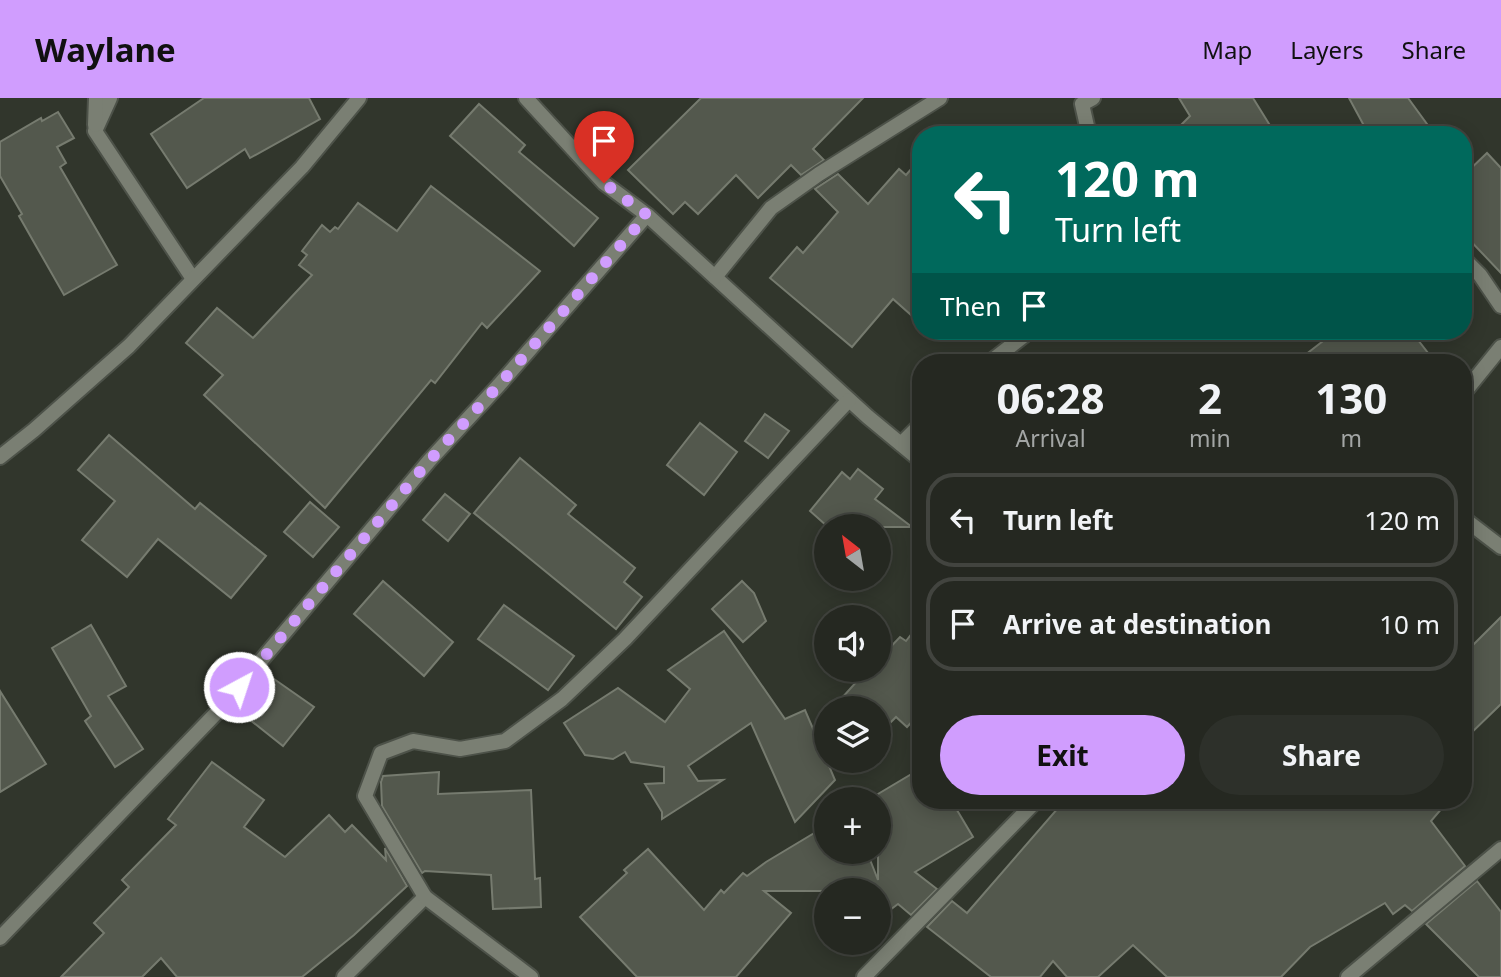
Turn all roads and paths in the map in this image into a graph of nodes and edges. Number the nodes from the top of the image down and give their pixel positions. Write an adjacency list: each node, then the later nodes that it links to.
1 (96, 98): 8 (street)
2 (110, 98): 8 (street)
3 (526, 98): 9 (street)
4 (940, 98): 11 (street)
5 (356, 99): 12 (street)
6 (1084, 100): 7 (street)
7 (1088, 126)
8 (95, 131): 12 (street)
9 (647, 215): 11 (street); 28 (street)
10 (1472, 267): 13 (street)
11 (715, 277): 18 (street)
12 (193, 279): 22 (street)
13 (1501, 306)
14 (1018, 340): 16 (street)
15 (1501, 347): 17 (street)
16 (1000, 354)
17 (1472, 383)
18 (849, 400): 20 (street); 27 (street)
19 (912, 433): 20 (street)
20 (901, 444): 21 (street)
21 (912, 453)
22 (0, 457)
23 (1472, 524): 24 (street)
24 (1501, 547)
25 (1028, 809): 31 (street)
26 (1501, 849): 32 (street)
27 (425, 897): 29 (street); 30 (street)
28 (0, 938)
29 (344, 977)
30 (531, 977)
31 (864, 977)
32 (1348, 977)

